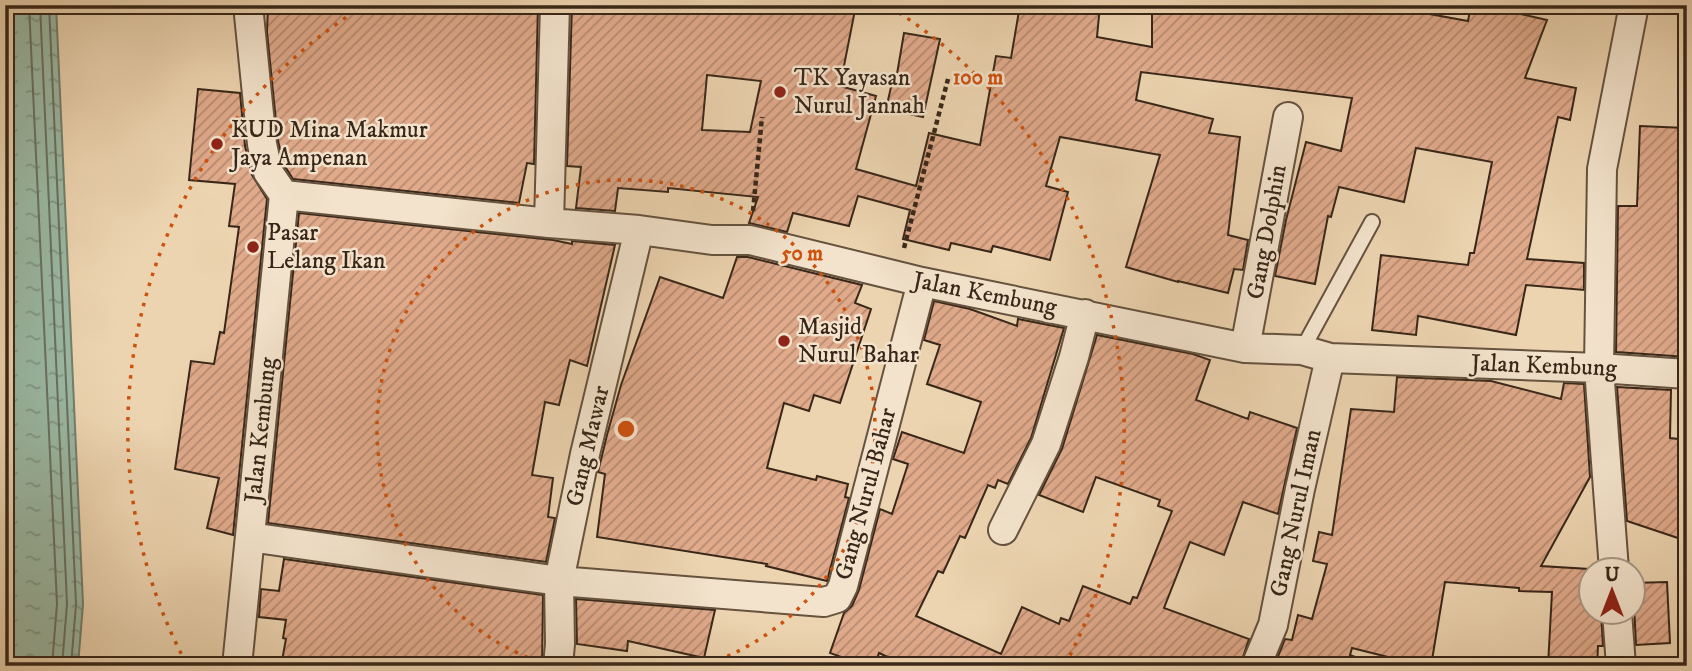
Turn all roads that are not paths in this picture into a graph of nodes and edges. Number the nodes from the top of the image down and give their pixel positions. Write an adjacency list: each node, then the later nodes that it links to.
1 (248, 5): 5 (street)
2 (555, 5): 7 (street)
3 (1634, 5): 14 (street)
4 (1288, 117): 11 (street, Gang Dolphin)
5 (284, 195): 7 (street, Jalan Kembung); 17 (street, Jalan Kembung)
6 (1372, 222): 12 (lane)
7 (549, 223): 8 (street, Jalan Kembung)
8 (639, 230): 9 (street, Jalan Kembung); 19 (street, Gang Mawar)
9 (910, 279): 10 (street, Jalan Kembung); 19 (street, Gang Nurul Bahar)
10 (1085, 314): 11 (street, Jalan Kembung); 16 (street)
11 (1245, 348): 12 (street, Jalan Kembung)
12 (1302, 349): 13 (street, Jalan Kembung)
13 (1330, 358): 14 (street, Jalan Kembung); 23 (street, Gang Nurul Iman)
14 (1599, 368): 15 (street, Jalan Kembung); 18 (street)
15 (1687, 374)
16 (1003, 530)
17 (250, 537): 19 (street); 21 (street, Jalan Kembung)
18 (1613, 556)
19 (559, 581): 22 (street, Gang Mawar)
20 (1618, 626): 24 (street)
21 (237, 666)
22 (558, 666)
23 (1256, 666)
24 (1621, 666)

